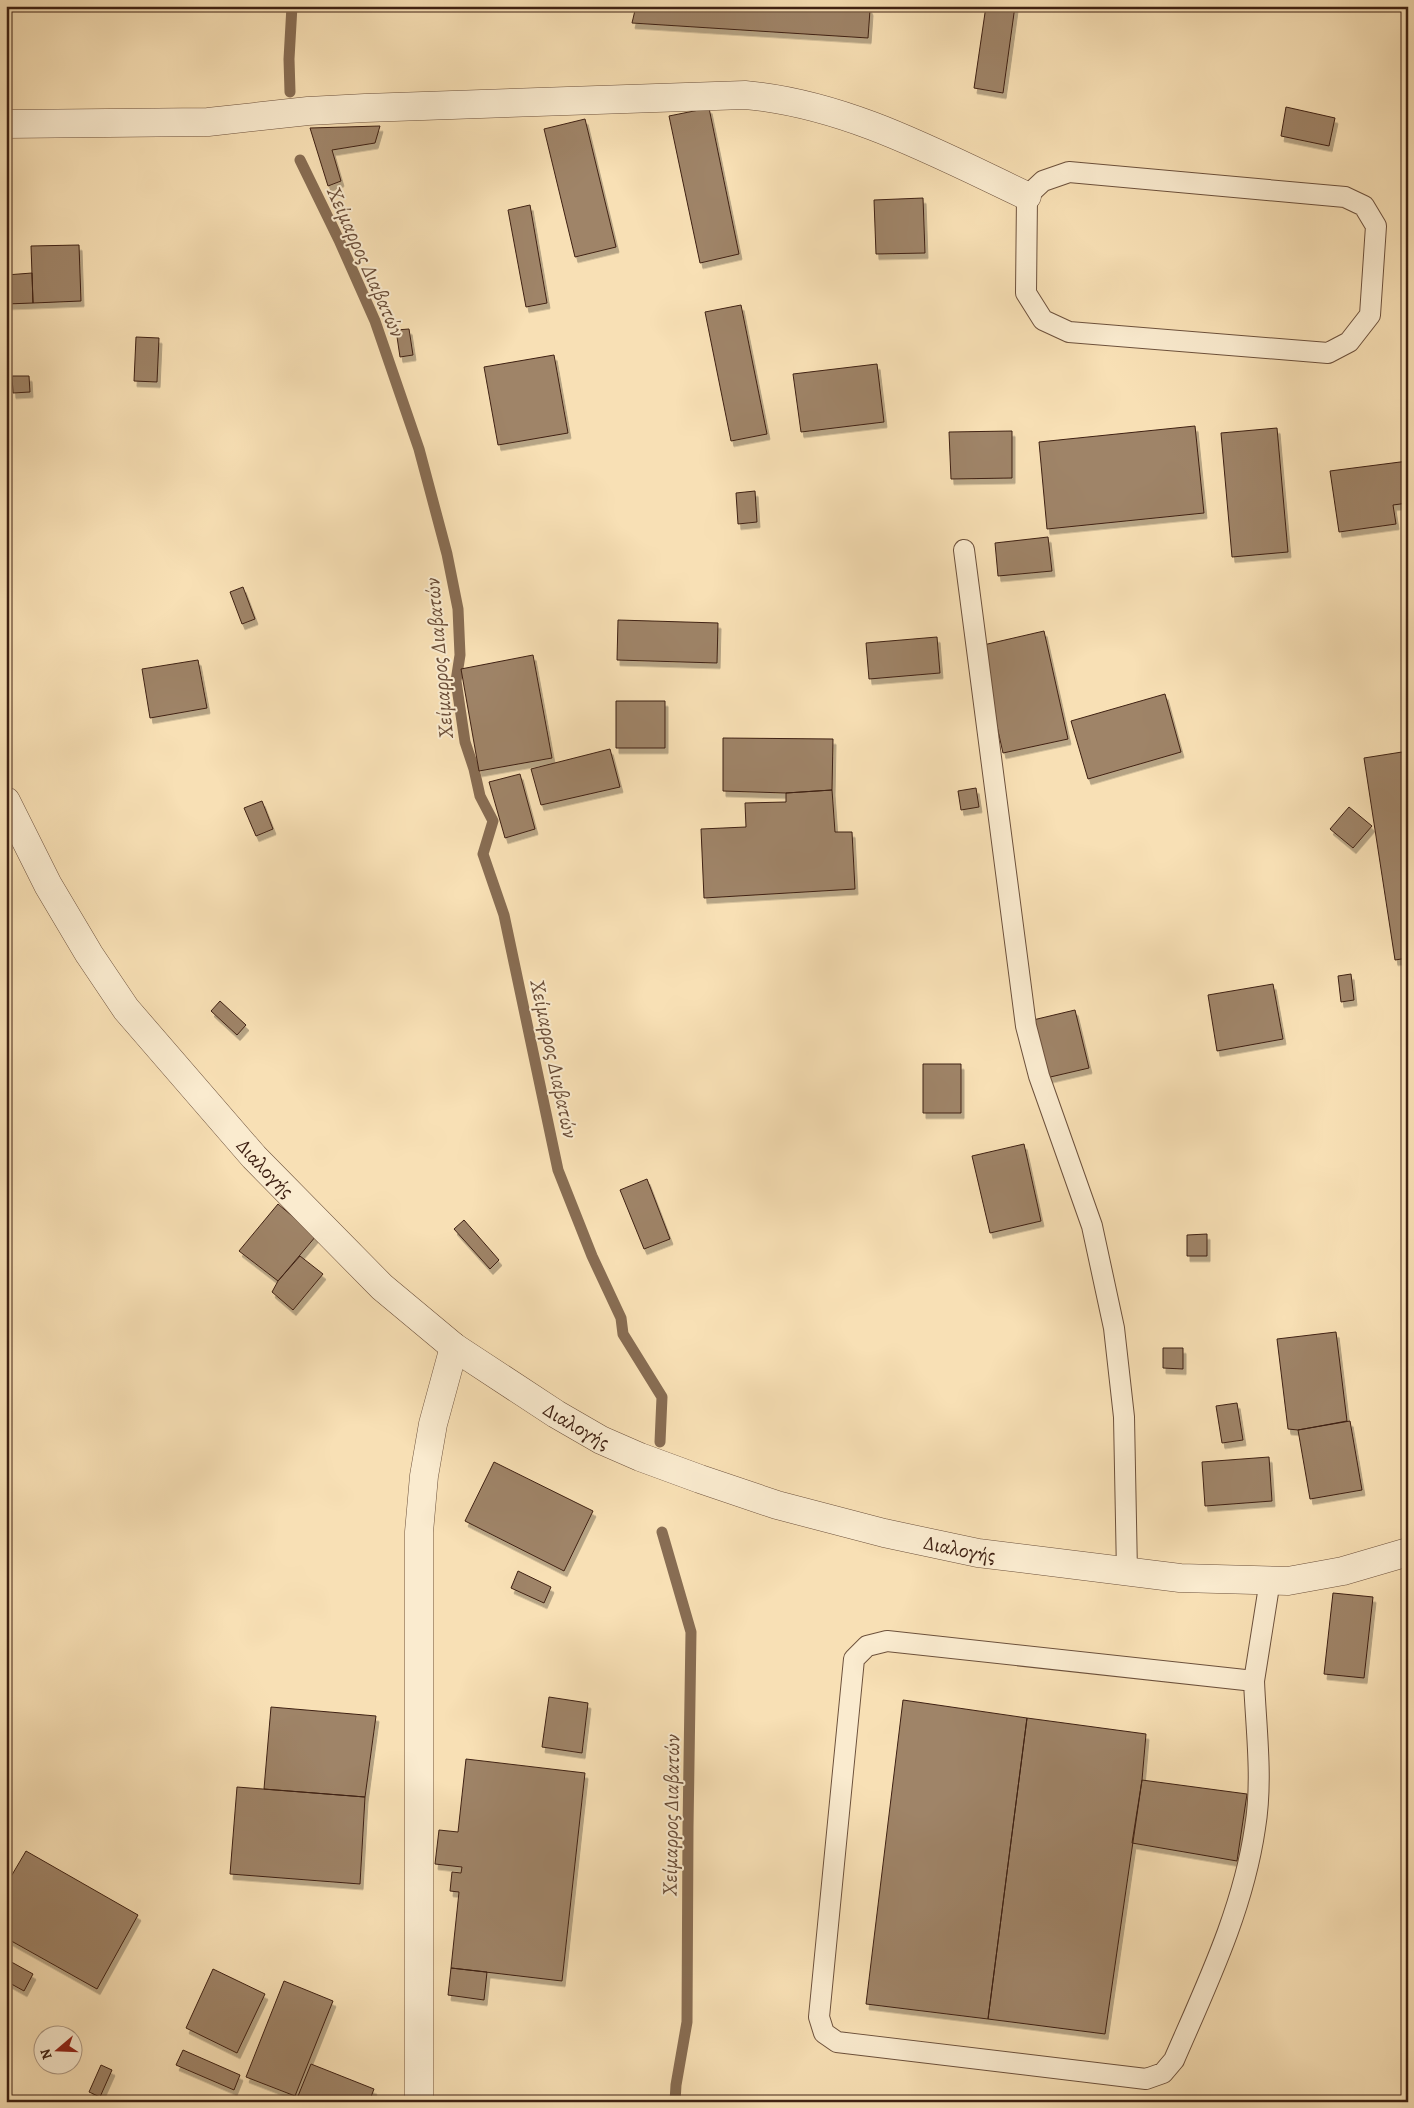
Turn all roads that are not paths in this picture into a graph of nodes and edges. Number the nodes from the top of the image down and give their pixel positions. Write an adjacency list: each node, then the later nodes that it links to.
1 (6, 124): 2 (street)
2 (1026, 196): 2 (lane)
3 (964, 550): 7 (lane)
4 (6, 801): 5 (street, Διαλογής)
5 (454, 1347): 7 (street, Διαλογής); 10 (street)
6 (1408, 1552): 8 (street, Διαλογής)
7 (1127, 1573): 8 (street, Διαλογής)
8 (1270, 1580): 9 (lane)
9 (1254, 1681): 9 (lane)
10 (419, 2102)

